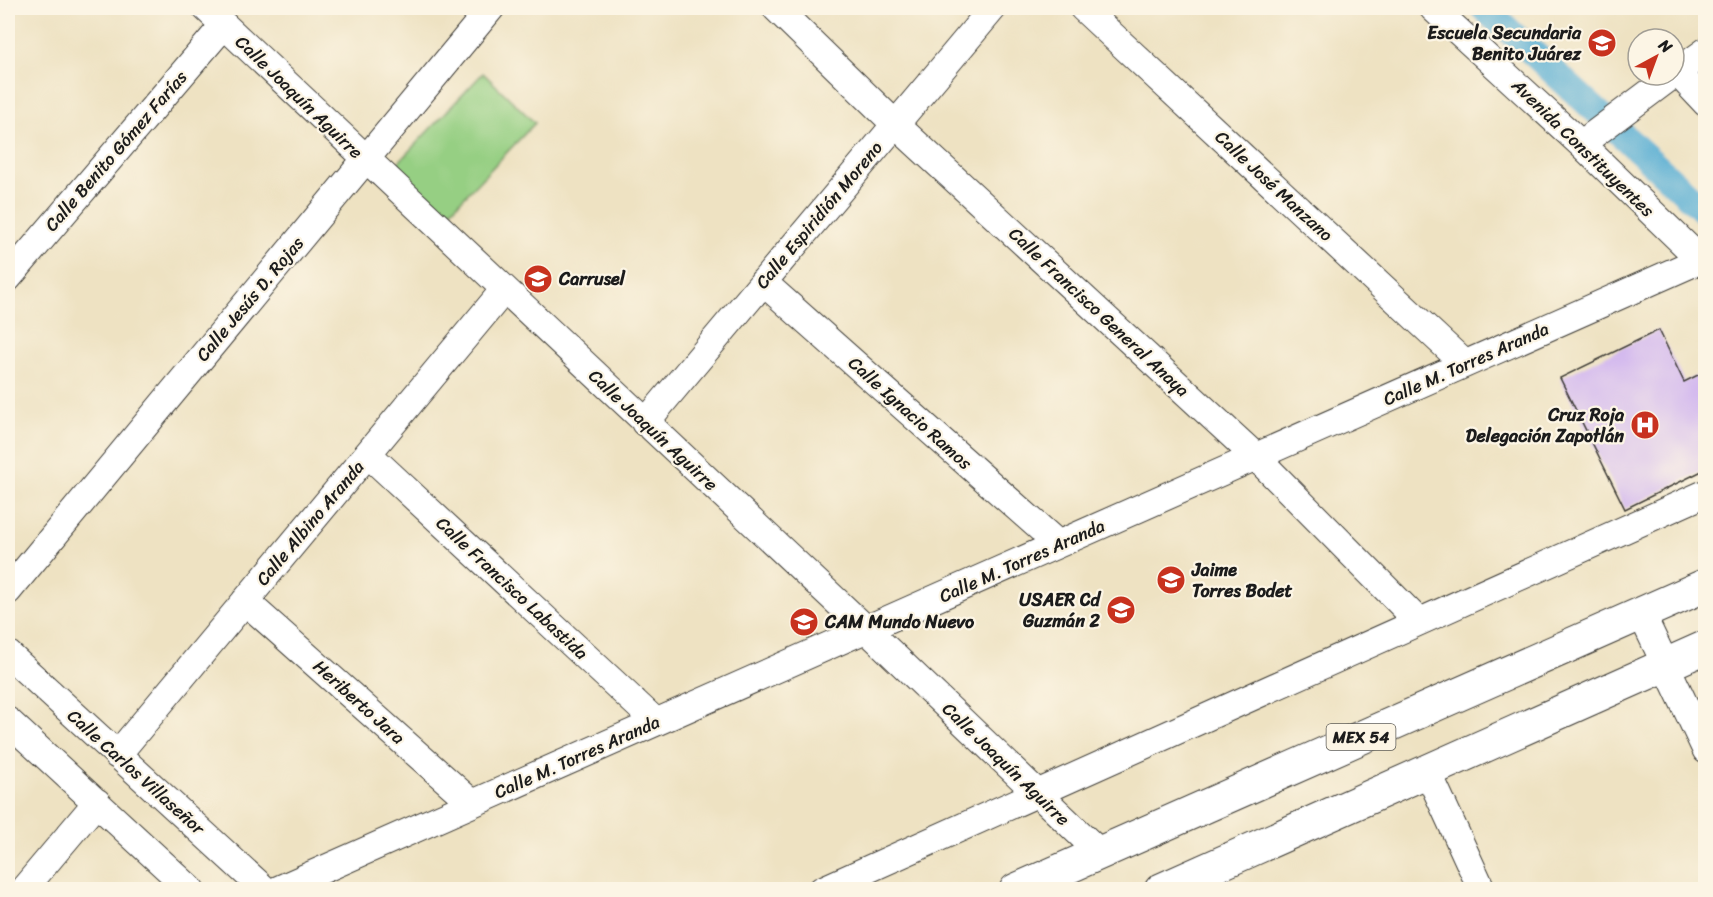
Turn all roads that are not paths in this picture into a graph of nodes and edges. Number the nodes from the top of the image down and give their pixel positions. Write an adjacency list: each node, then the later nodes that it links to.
1 (776, 8): 12 (street, Calle Francisco General Anaya)
2 (993, 8): 12 (street, Calle Espiridión Moreno)
3 (1083, 8): 19 (street, Calle José Manzano)
4 (1432, 8): 13 (street, Avenida Constituyentes)
5 (484, 10): 14 (street, Calle Jesús D. Rojas)
6 (215, 16): 14 (street, Calle Joaquín Aguirre); 16 (street, Calle Benito Gómez Farías)
7 (1706, 51): 8 (street)
8 (1686, 66)
9 (1686, 84): 11 (street)
10 (1656, 87): 13 (street)
11 (1706, 103)
12 (895, 124): 17 (street, Calle Espiridión Moreno); 22 (street, Calle Francisco General Anaya)
13 (1592, 136): 15 (street, Avenida Constituyentes)
14 (365, 160): 18 (street, Calle Joaquín Aguirre); 26 (street, Calle Jesús D. Rojas)
15 (1703, 263): 19 (street, Calle M. Torres Aranda)
16 (8, 278)
17 (763, 282): 20 (street, Calle Espiridión Moreno); 24 (street, Calle Ignacio Ramos)
18 (504, 290): 20 (street, Calle Joaquín Aguirre); 21 (street, Calle Albino Aranda)
19 (1465, 364): 22 (street, Calle M. Torres Aranda)
20 (645, 423): 30 (street, Calle Joaquín Aguirre)
21 (368, 454): 27 (street, Calle Albino Aranda); 35 (street, Calle Francisco Labastida)
22 (1256, 457): 24 (street, Calle M. Torres Aranda); 29 (street, Calle Francisco General Anaya)
23 (1706, 493): 29 (street)
24 (1058, 544): 30 (street, Calle M. Torres Aranda)
25 (1706, 585): 28 (main road, MEX 54)
26 (8, 591)
27 (245, 601): 37 (street, Calle Albino Aranda); 41 (street, Heriberto Jara)
28 (1641, 613): 33 (street); 42 (main road, MEX 54)
29 (1418, 621): 39 (street)
30 (866, 629): 35 (street, Calle M. Torres Aranda); 39 (street, Calle Joaquín Aguirre)
31 (1706, 647): 33 (main road)
32 (8, 654): 37 (street, Calle Carlos Villaseñor)
33 (1664, 665): 36 (street); 38 (main road)
34 (8, 721): 40 (street)
35 (656, 722): 41 (street, Calle M. Torres Aranda)
36 (1706, 750)
37 (117, 755): 45 (street, Calle Carlos Villaseñor)
38 (1427, 770): 49 (main road); 50 (street)
39 (1036, 792): 42 (street, Calle Joaquín Aguirre); 47 (street)
40 (97, 802): 43 (street); 44 (street)
41 (472, 803): 46 (street, Calle M. Torres Aranda)
42 (1100, 853): 48 (main road, MEX 54)
43 (23, 890)
44 (191, 890)
45 (265, 890)
46 (277, 890)
47 (822, 890)
48 (1016, 890)
49 (1161, 890)
50 (1482, 890)

